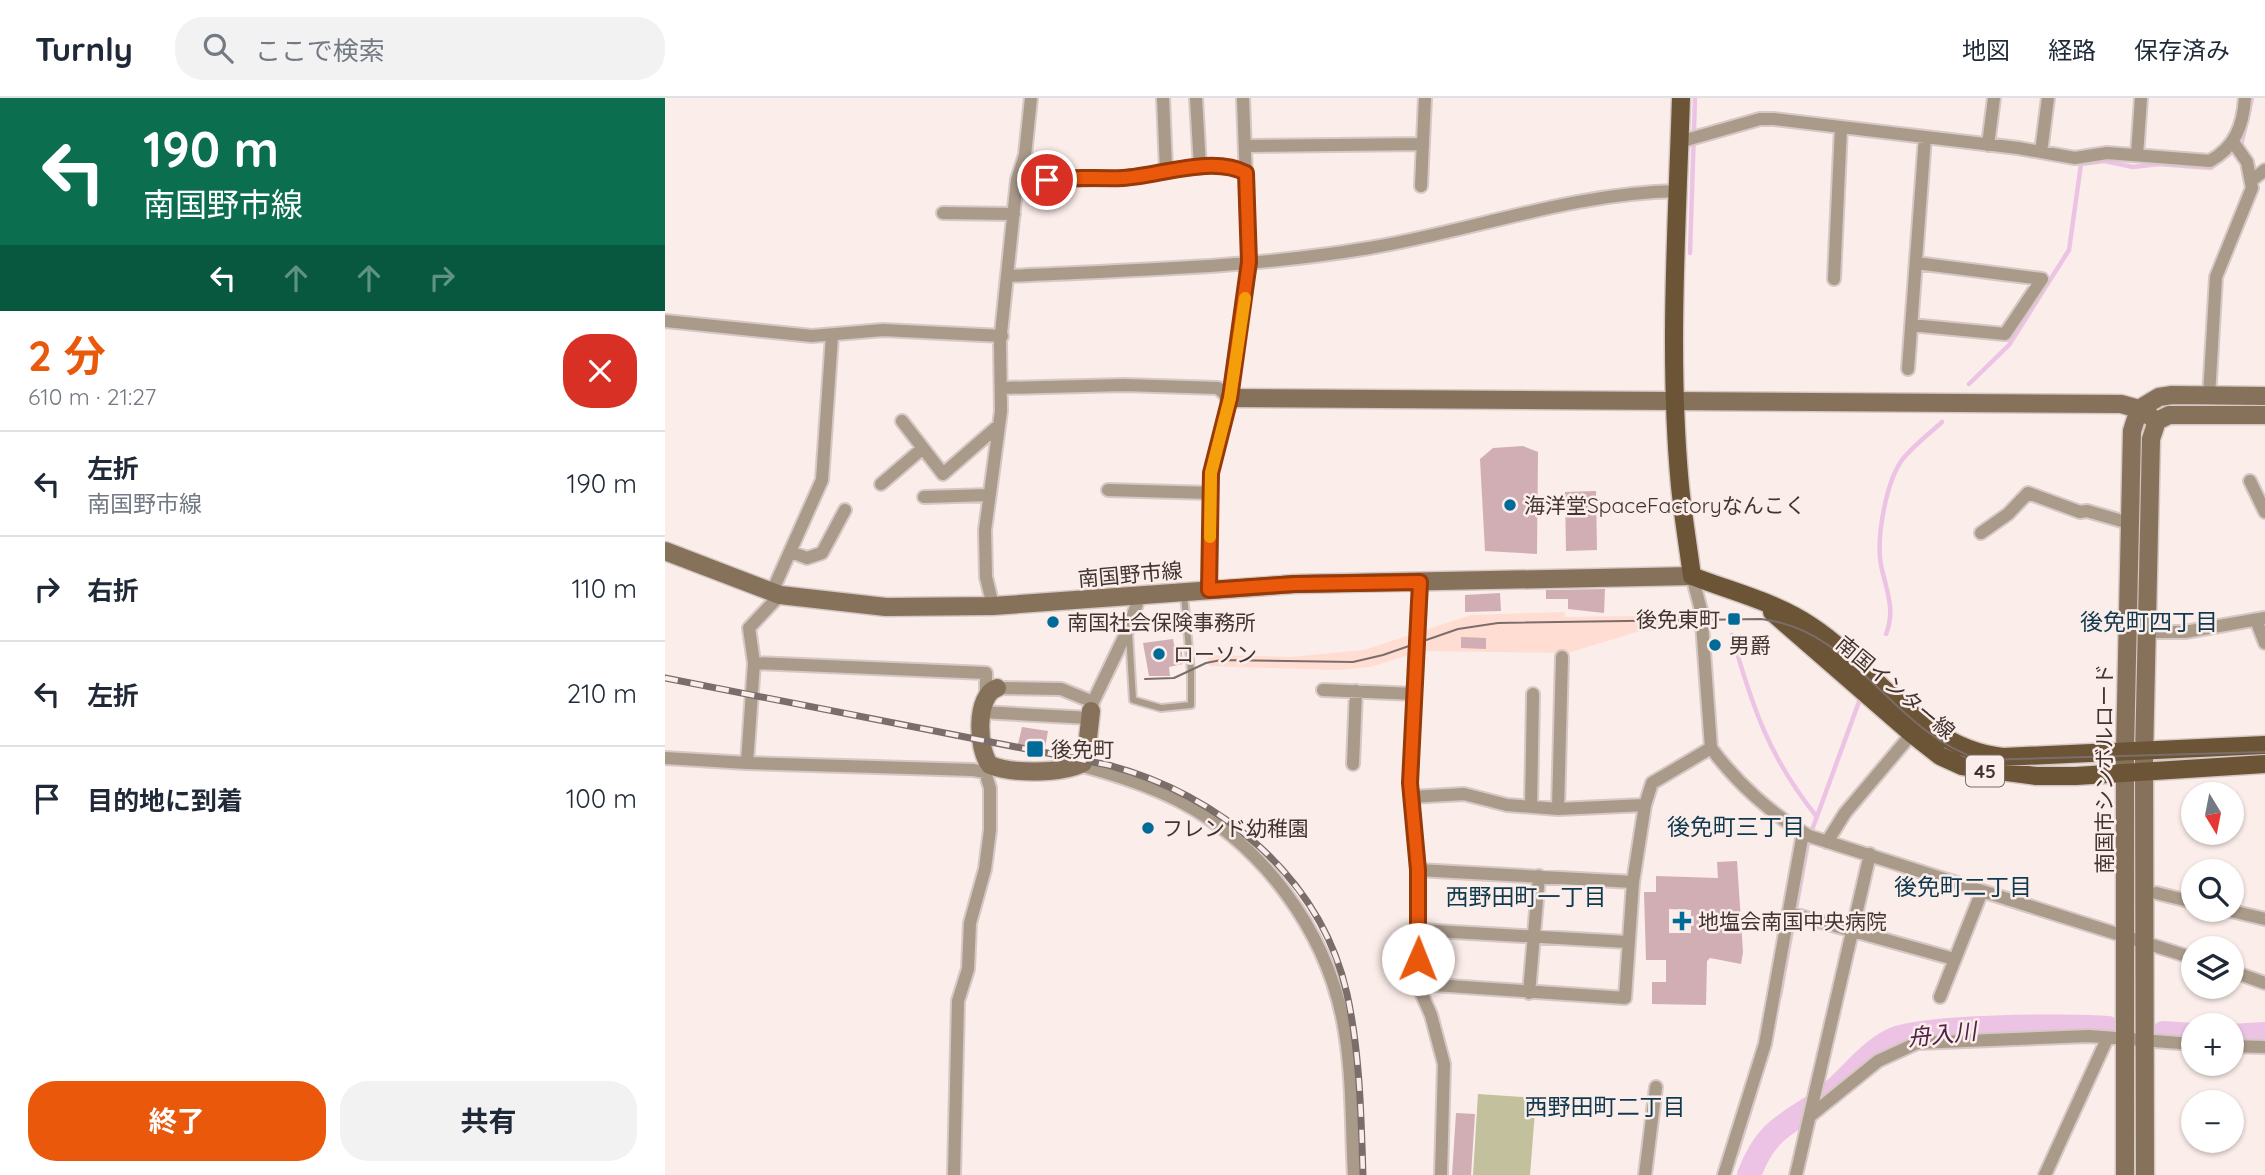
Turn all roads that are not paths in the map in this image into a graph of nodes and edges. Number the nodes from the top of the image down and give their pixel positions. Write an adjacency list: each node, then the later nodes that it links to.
1 (1031, 98): 24 (street)
2 (1163, 98): 21 (street)
3 (1196, 98): 20 (street)
4 (1243, 98): 17 (street)
5 (1425, 98): 15 (street)
6 (1681, 98): 13 (main road)
7 (1994, 98): 16 (street)
8 (2048, 98): 18 (street)
9 (2141, 98): 19 (street)
10 (2245, 98): 14 (street)
11 (1841, 127): 12 (street); 13 (street); 33 (street)
12 (1925, 137): 16 (street); 31 (street)
13 (1679, 142): 27 (main road)
14 (2233, 142): 19 (street); 25 (street)
15 (1423, 144): 17 (street); 26 (street)
16 (1989, 145): 18 (street)
17 (1245, 146): 23 (street)
18 (2041, 152): 19 (street)
19 (2137, 155)
20 (1200, 168): 21 (street); 23 (street)
21 (1166, 169): 24 (street)
22 (2265, 170): 25 (street)
23 (1246, 173): 30 (street)
24 (1017, 180): 29 (street)
25 (2252, 180): 40 (street)
26 (1421, 186)
27 (1677, 191): 30 (street); 43 (main road)
28 (943, 213): 29 (street)
29 (1014, 214): 32 (street)
30 (1249, 262): 32 (street); 42 (street)
31 (1916, 263): 35 (street); 35 (street)
32 (1009, 276): 37 (street)
33 (1834, 279)
34 (665, 321): 36 (street)
35 (1911, 325): 38 (street)
36 (832, 336): 37 (street); 61 (street)
37 (1002, 336): 39 (street)
38 (1908, 369)
39 (1002, 387): 42 (street); 48 (street)
40 (2209, 396): 41 (street); 44 (street)
41 (2265, 396)
42 (1230, 398): 43 (street); 53 (street)
43 (1676, 400): 44 (street); 62 (main road)
44 (2139, 409): 47 (street); 58 (street, 南国市シンボルロード)
45 (2265, 415): 47 (street)
46 (902, 421): 49 (street)
47 (2157, 421): 71 (street, 南国市シンボルロード)
48 (998, 426): 49 (street); 54 (street)
49 (923, 448): 51 (street)
50 (2250, 481): 56 (street)
51 (881, 484)
52 (1108, 490): 53 (street)
53 (1211, 493): 64 (street)
54 (989, 495): 55 (street); 68 (street)
55 (924, 497)
56 (2264, 508)
57 (845, 510): 61 (street)
58 (2129, 523): 59 (street); 85 (street, 南国市シンボルロード)
59 (1980, 533)
60 (665, 551): 65 (street, 南国野市線)
61 (791, 552): 65 (street)
62 (1692, 576): 63 (street, 南国野市線); 81 (main road, 南国インター線 / 45); 83 (street)
63 (1420, 582): 64 (street, 南国野市線); 77 (street)
64 (1209, 590): 66 (street, 南国野市線)
65 (776, 593): 68 (street, 南国野市線); 74 (street)
66 (1184, 593): 67 (street, 南国野市線); 70 (lane)
67 (1139, 598): 68 (street, 南国野市線); 70 (street)
68 (993, 607)
69 (2260, 619): 71 (street); 72 (street)
70 (1129, 627): 80 (street)
71 (2147, 632): 84 (street, 南国市シンボルロード)
72 (2265, 643)
73 (1562, 657): 96 (street)
74 (754, 663): 79 (street); 87 (street)
75 (1323, 690): 76 (street)
76 (1356, 691): 77 (street); 88 (street)
77 (1415, 694): 93 (street)
78 (1534, 694): 95 (street)
79 (988, 699): 80 (street); 80 (street); 91 (street)
80 (1091, 711): 90 (street)
81 (1917, 728): 85 (main road, 南国インター線 / 45); 92 (main road, 南国インター線 / 45); 98 (street)
82 (2265, 745): 84 (main road, 南国インター線 / 45)
83 (1711, 748): 94 (street); 97 (street)
84 (2144, 749): 85 (main road, 南国インター線 / 45); 92 (street, 南国市シンボルロード)
85 (2125, 750): 92 (street, 南国市シンボルロード)
86 (665, 758): 87 (street)
87 (747, 763): 91 (street)
88 (1353, 764)
89 (2265, 764): 92 (main road, 南国インター線 / 45)
90 (1079, 765): 91 (street); 131 (street)
91 (987, 769): 130 (street)
92 (2135, 771): 111 (street, 南国市シンボルロード); 114 (street, 南国市シンボルロード)
93 (1411, 797): 95 (street); 100 (street)
94 (1644, 805): 96 (street); 102 (street)
95 (1531, 807): 96 (street)
96 (1558, 809)
97 (1803, 832): 98 (street); 106 (street)
98 (1827, 842): 99 (street)
99 (1870, 854): 103 (street); 109 (street)
100 (1418, 870): 101 (street); 110 (street)
101 (1539, 876): 102 (street); 112 (street)
102 (1633, 882): 113 (street)
103 (1982, 891): 111 (street); 117 (street)
104 (2156, 893): 105 (street)
105 (2181, 899)
106 (1789, 913): 109 (street); 134 (street)
107 (2244, 914): 108 (street)
108 (2265, 919)
109 (1853, 929): 117 (street); 129 (street)
110 (1419, 930): 112 (street); 116 (street)
111 (2127, 935): 114 (street); 123 (street, 南国市シンボルロード)
112 (1534, 936): 113 (street); 120 (street)
113 (1627, 942): 120 (street)
114 (2146, 942): 115 (street); 124 (street, 南国市シンボルロード)
115 (2181, 954)
116 (1418, 959): 120 (street); 132 (street)
117 (1954, 959): 121 (street)
118 (2244, 976): 119 (street)
119 (2265, 983)
120 (1529, 993)
121 (1940, 997)
122 (2107, 1039): 123 (street); 129 (street); 136 (street)
123 (2127, 1040): 124 (street); 137 (street, 南国市シンボルロード)
124 (2146, 1041): 125 (street); 138 (street, 南国市シンボルロード)
125 (2181, 1043)
126 (2244, 1046): 127 (street)
127 (2265, 1047)
128 (1656, 1087): 133 (street)
129 (1810, 1114): 135 (street)
130 (954, 1175)
131 (1354, 1175)
132 (1441, 1175)
133 (1645, 1175)
134 (1724, 1175)
135 (1796, 1175)
136 (2045, 1175)
137 (2125, 1175)
138 (2145, 1175)

